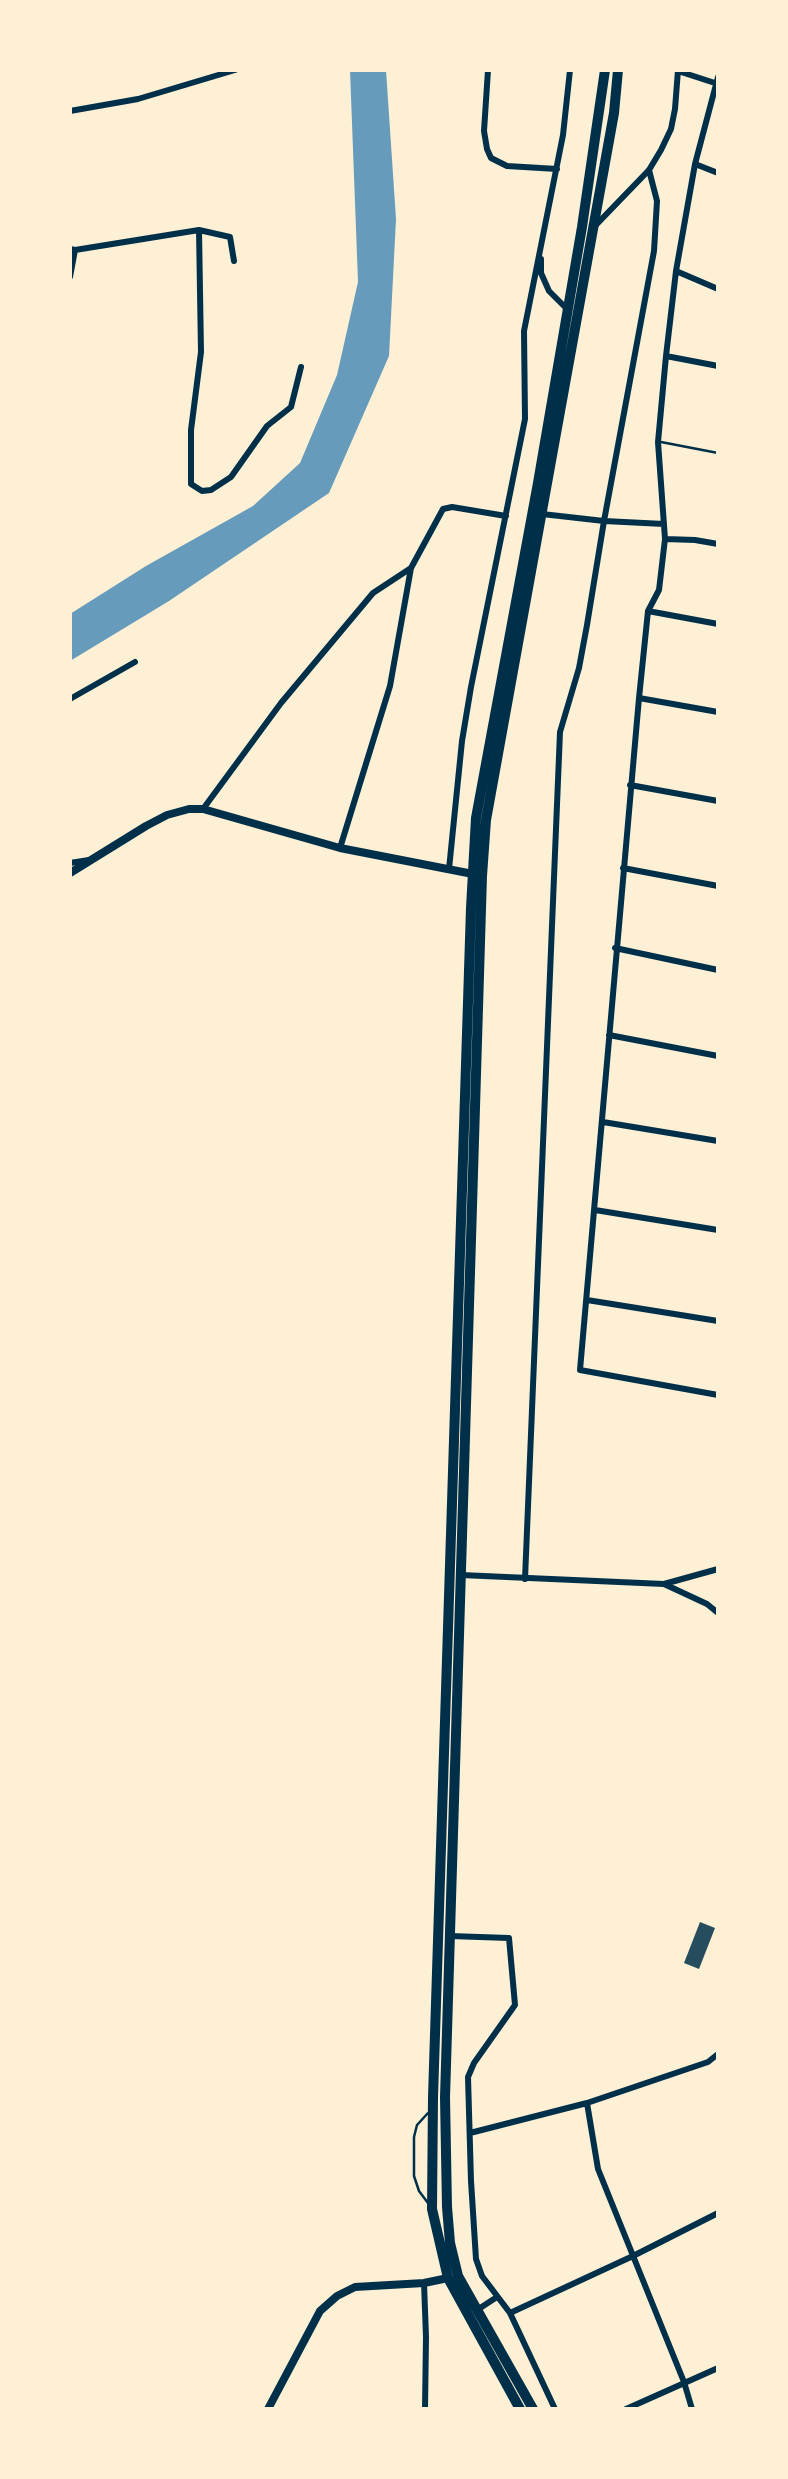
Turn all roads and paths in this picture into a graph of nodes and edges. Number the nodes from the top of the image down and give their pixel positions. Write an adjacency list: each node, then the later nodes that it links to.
1 (235, 70): 8 (street)
2 (488, 70): 10 (street)
3 (570, 70): 10 (street)
4 (605, 70): 21 (main road)
5 (618, 70): 13 (main road)
6 (678, 71): 7 (street); 11 (street)
7 (717, 81): 9 (street)
8 (70, 111)
9 (695, 164): 12 (street); 18 (street)
10 (556, 169): 15 (street)
11 (649, 170): 13 (street); 29 (street)
12 (718, 173)
13 (593, 228): 27 (main road)
14 (199, 230): 16 (street); 17 (street); 24 (street)
15 (540, 246): 21 (street); 28 (street)
16 (72, 250): 19 (street)
17 (234, 261)
18 (676, 271): 20 (street); 22 (street)
19 (70, 277)
20 (718, 289)
21 (567, 309): 49 (main road)
22 (666, 356): 23 (street); 25 (street)
23 (718, 366)
24 (301, 367)
25 (657, 442): 26 (lane); 30 (street)
26 (718, 453)
27 (542, 514): 29 (street); 63 (main road)
28 (506, 516): 33 (street); 47 (street)
29 (604, 521): 30 (street); 64 (street)
30 (664, 524): 31 (street)
31 (665, 539): 32 (street); 34 (street)
32 (718, 544)
33 (411, 568): 42 (street); 43 (street)
34 (648, 611): 35 (street); 37 (street)
35 (718, 624)
36 (135, 662): 38 (street)
37 (639, 698): 39 (street); 40 (street)
38 (70, 699)
39 (718, 712)
40 (631, 785): 41 (street); 46 (street)
41 (718, 801)
42 (203, 809): 43 (street); 44 (street)
43 (341, 848): 47 (street)
44 (91, 860): 45 (street); 48 (street)
45 (70, 863)
46 (623, 868): 50 (street); 51 (street)
47 (449, 869): 49 (street)
48 (70, 873)
49 (472, 874): 70 (main road)
50 (718, 886)
51 (615, 948): 52 (street); 53 (street)
52 (718, 970)
53 (609, 1035): 54 (street); 55 (street)
54 (718, 1056)
55 (603, 1122): 56 (street); 57 (street)
56 (718, 1141)
57 (595, 1210): 58 (street); 59 (street)
58 (718, 1230)
59 (587, 1300): 60 (street); 61 (street)
60 (718, 1321)
61 (718, 1395)
62 (718, 1569): 65 (street)
63 (461, 1575): 64 (street); 67 (main road)
64 (525, 1578): 65 (street)
65 (664, 1584): 66 (street)
66 (718, 1614)
67 (450, 1936): 71 (street); 78 (main road)
68 (718, 2054): 69 (street)
69 (587, 2103): 71 (street); 74 (street)
70 (433, 2108): 72 (main road); 72 (lane)
71 (470, 2133): 77 (street)
72 (432, 2209): 75 (main road)
73 (718, 2213): 74 (street)
74 (633, 2256): 79 (street); 81 (street)
75 (448, 2278): 76 (street); 84 (main road)
76 (424, 2283): 82 (street); 83 (street)
77 (497, 2297): 78 (street); 79 (street)
78 (477, 2310): 85 (main road)
79 (510, 2313): 86 (street)
80 (718, 2368): 81 (street)
81 (684, 2382): 87 (street); 88 (street)
82 (268, 2409)
83 (425, 2409)
84 (520, 2409)
85 (533, 2409)
86 (555, 2409)
87 (626, 2409)
88 (692, 2409)

